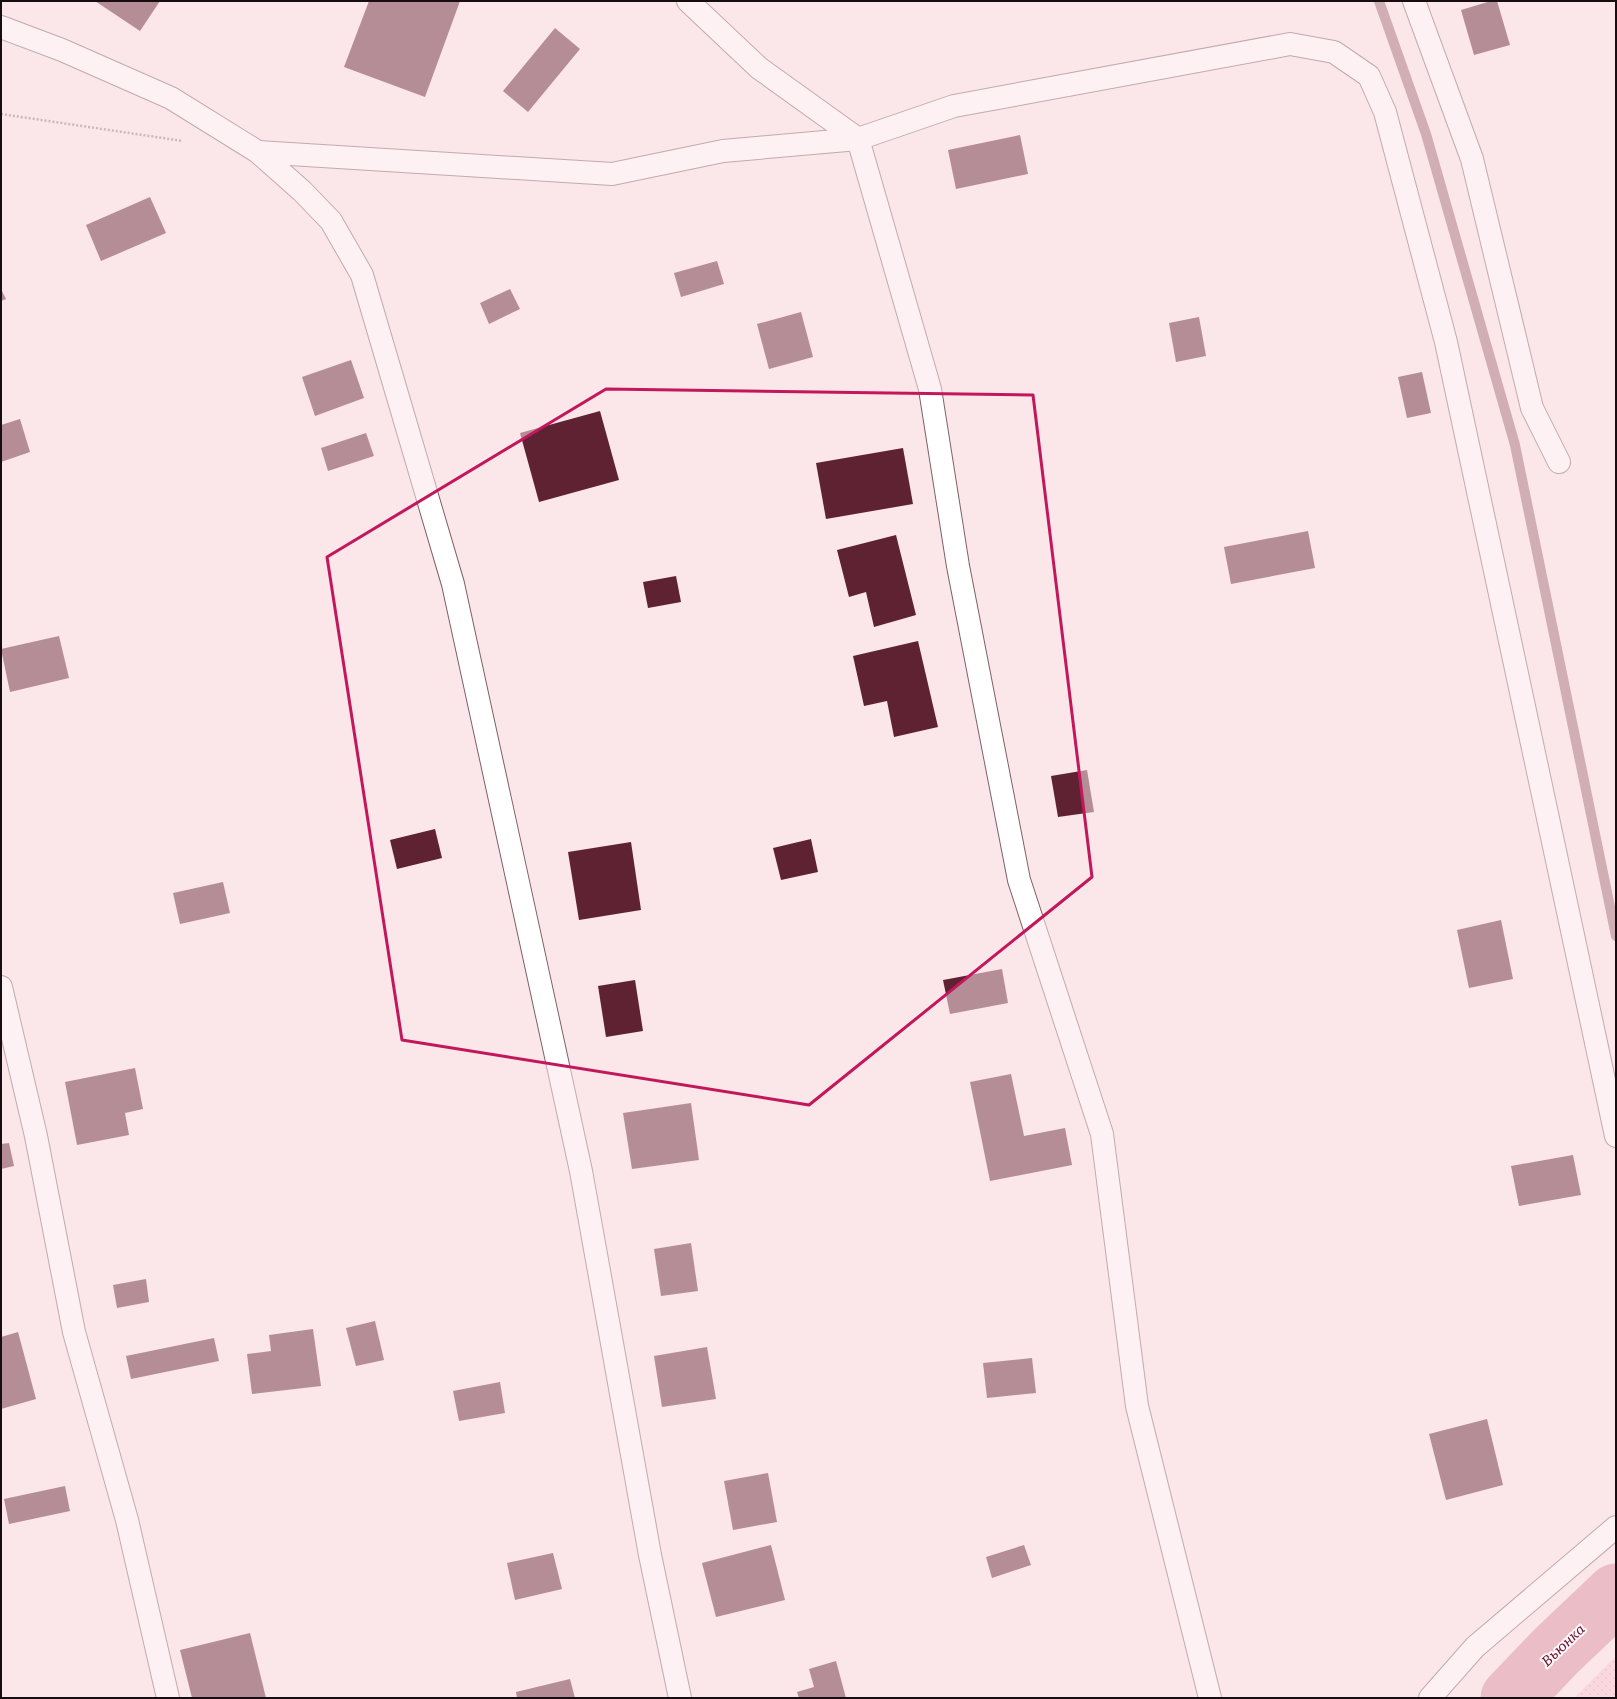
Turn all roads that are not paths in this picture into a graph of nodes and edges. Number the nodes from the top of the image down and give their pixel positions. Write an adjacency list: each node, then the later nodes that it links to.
1 (688, 1): 4 (street)
2 (1414, 1): 6 (street)
3 (1, 27): 5 (street)
4 (858, 139): 5 (street); 8 (street); 12 (street)
5 (258, 152): 11 (street)
6 (1559, 462)
7 (1, 987): 10 (street)
8 (1616, 1136)
9 (1616, 1527): 13 (street)
10 (168, 1698)
11 (680, 1698)
12 (1210, 1698)
13 (1430, 1698)

